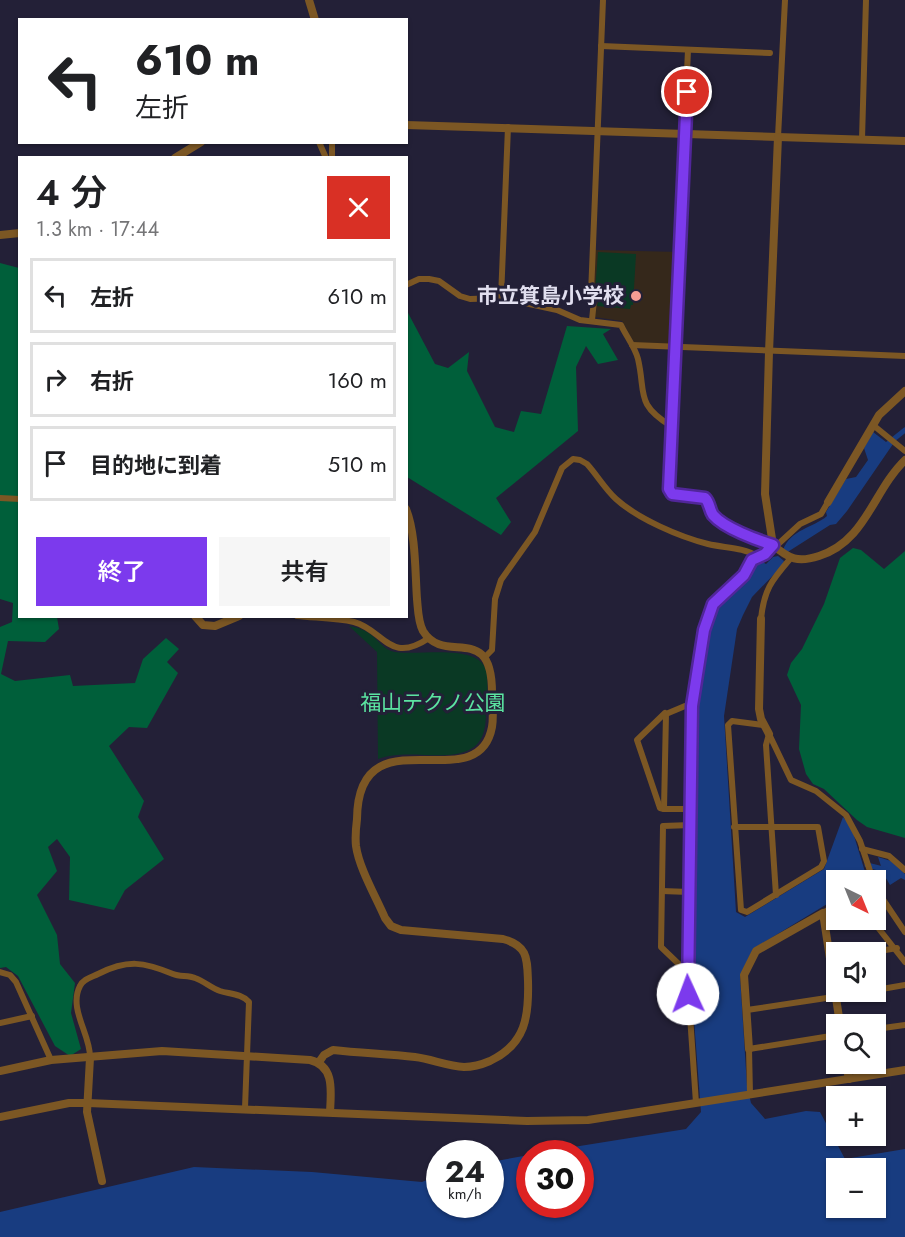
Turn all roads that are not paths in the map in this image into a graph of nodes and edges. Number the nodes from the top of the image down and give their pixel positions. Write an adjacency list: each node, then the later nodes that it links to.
1 (309, 0): 5 (street)
2 (603, 0): 6 (street)
3 (785, 0): 13 (street)
4 (866, 0): 14 (street)
5 (314, 18)
6 (601, 46): 7 (street); 11 (street)
7 (688, 50): 8 (street); 12 (street)
8 (770, 53)
9 (408, 125): 10 (street)
10 (508, 127): 11 (street); 21 (street)
11 (598, 130): 12 (street); 22 (street)
12 (685, 134): 13 (street); 24 (street)
13 (778, 136): 14 (street); 25 (street)
14 (862, 139): 15 (street)
15 (905, 141)
16 (198, 144): 17 (street)
17 (178, 156)
18 (18, 233): 19 (street)
19 (0, 235)
20 (408, 284): 21 (street)
21 (501, 298): 22 (street)
22 (592, 321): 23 (street)
23 (632, 345): 24 (street); 29 (street)
24 (676, 347): 25 (street); 29 (street)
25 (769, 352): 26 (street); 36 (street)
26 (905, 356)
27 (905, 391): 28 (street)
28 (873, 425): 30 (street); 34 (street)
29 (671, 426): 36 (street)
30 (905, 451)
31 (905, 460): 38 (street)
32 (0, 498): 33 (street)
33 (18, 499)
34 (828, 502): 36 (street)
35 (408, 525): 43 (street)
36 (774, 546): 37 (street); 38 (street)
37 (757, 556): 44 (street); 45 (street)
38 (790, 559): 42 (street)
39 (197, 618): 40 (street)
40 (234, 618)
41 (314, 618): 43 (street)
42 (761, 619): 47 (street)
43 (429, 638): 44 (street)
44 (485, 657): 85 (street)
45 (692, 706): 46 (street); 50 (street)
46 (666, 714): 49 (street); 49 (street)
47 (763, 725): 48 (street); 53 (street)
48 (769, 734): 52 (street); 54 (street)
49 (664, 808): 50 (street)
50 (691, 809): 51 (street)
51 (691, 825): 57 (street); 58 (street)
52 (772, 826): 53 (street); 59 (street); 59 (street)
53 (734, 827): 59 (street)
54 (863, 851): 55 (street); 56 (street)
55 (870, 870)
56 (905, 870)
57 (662, 891): 58 (street); 71 (street)
58 (689, 892): 71 (street)
59 (776, 895)
60 (886, 904): 64 (street)
61 (826, 911): 62 (street)
62 (822, 913): 65 (street); 75 (street)
63 (880, 930): 66 (street)
64 (905, 932)
65 (830, 942)
66 (894, 949): 67 (street); 68 (street); 69 (street)
67 (886, 950)
68 (905, 957)
69 (905, 962)
70 (0, 972): 76 (street)
71 (687, 972): 91 (street)
72 (905, 985): 73 (street)
73 (886, 988)
74 (826, 998): 75 (street)
75 (747, 1010): 81 (street)
76 (32, 1016): 77 (street); 84 (street)
77 (0, 1023)
78 (905, 1024): 79 (street)
79 (886, 1027)
80 (826, 1037): 81 (street)
81 (749, 1049): 90 (street)
82 (246, 1057): 83 (street); 83 (street); 85 (street); 93 (street)
83 (90, 1058): 84 (street); 92 (street)
84 (51, 1060): 87 (street)
85 (319, 1062): 94 (street)
86 (905, 1070): 89 (street)
87 (0, 1071)
88 (848, 1074): 89 (street)
89 (849, 1079): 90 (street)
90 (750, 1094): 91 (street)
91 (697, 1102): 94 (street)
92 (88, 1103): 93 (street); 95 (street); 96 (street)
93 (245, 1108): 94 (street)
94 (330, 1112)
95 (0, 1117)
96 (102, 1181)

